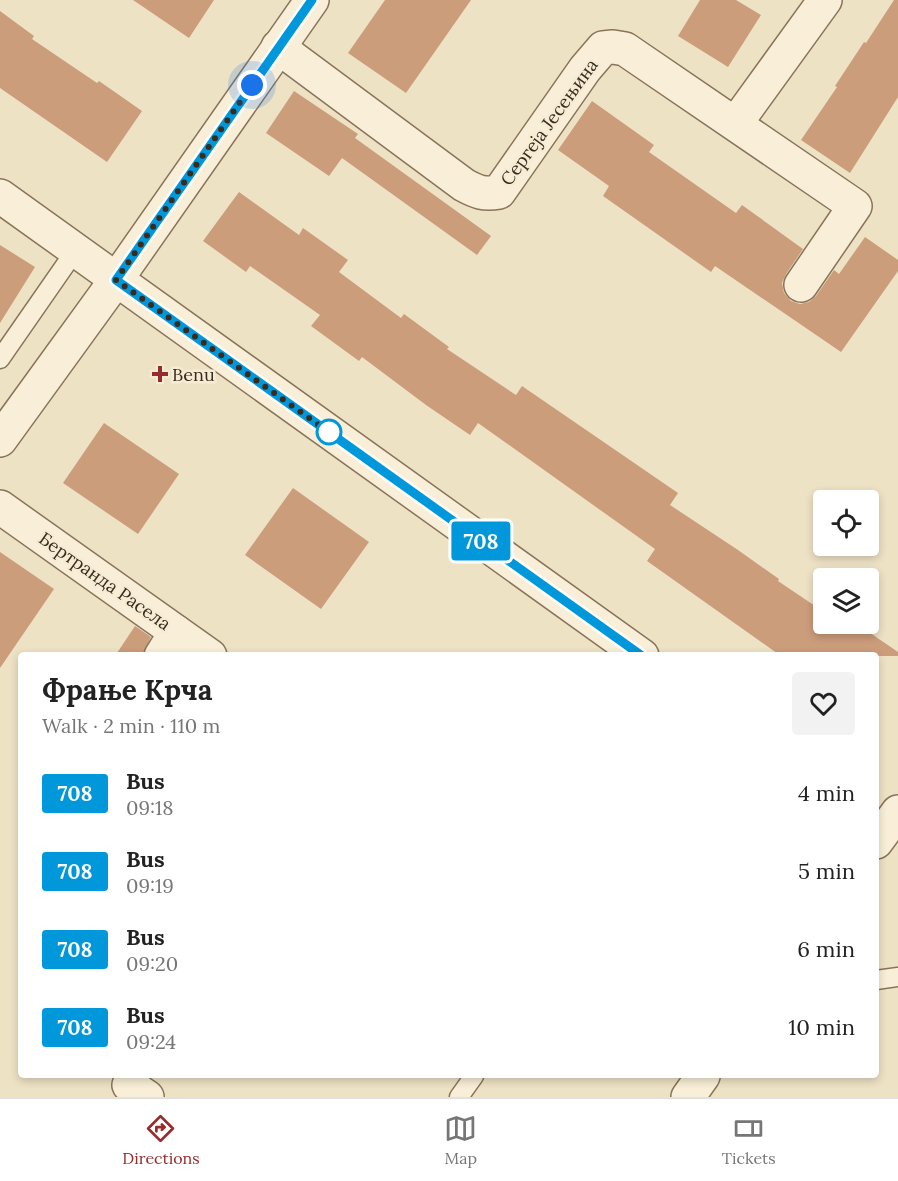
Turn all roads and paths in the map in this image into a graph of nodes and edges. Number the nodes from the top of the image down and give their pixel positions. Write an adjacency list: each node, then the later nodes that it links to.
1 (312, 0): 3 (street)
2 (825, 0): 4 (street)
3 (278, 47): 4 (street, Сергеја Јесењина); 7 (street)
4 (736, 123): 8 (street, Сергеја Јесењина)
5 (0, 196): 6 (street)
6 (75, 251): 7 (street); 9 (lane)
7 (116, 280): 10 (street); 14 (street)
8 (801, 285)
9 (0, 359)
10 (0, 440)
11 (0, 507): 12 (street, Бертранда Расела)
12 (169, 644): 13 (street, Бертранда Расела)
13 (196, 652)
14 (636, 652)
15 (898, 977): 16 (lane)
16 (879, 980)
17 (132, 1078): 20 (street)
18 (473, 1078): 21 (lane)
19 (702, 1078): 22 (street)
20 (147, 1097)
21 (459, 1097)
22 (688, 1097)

